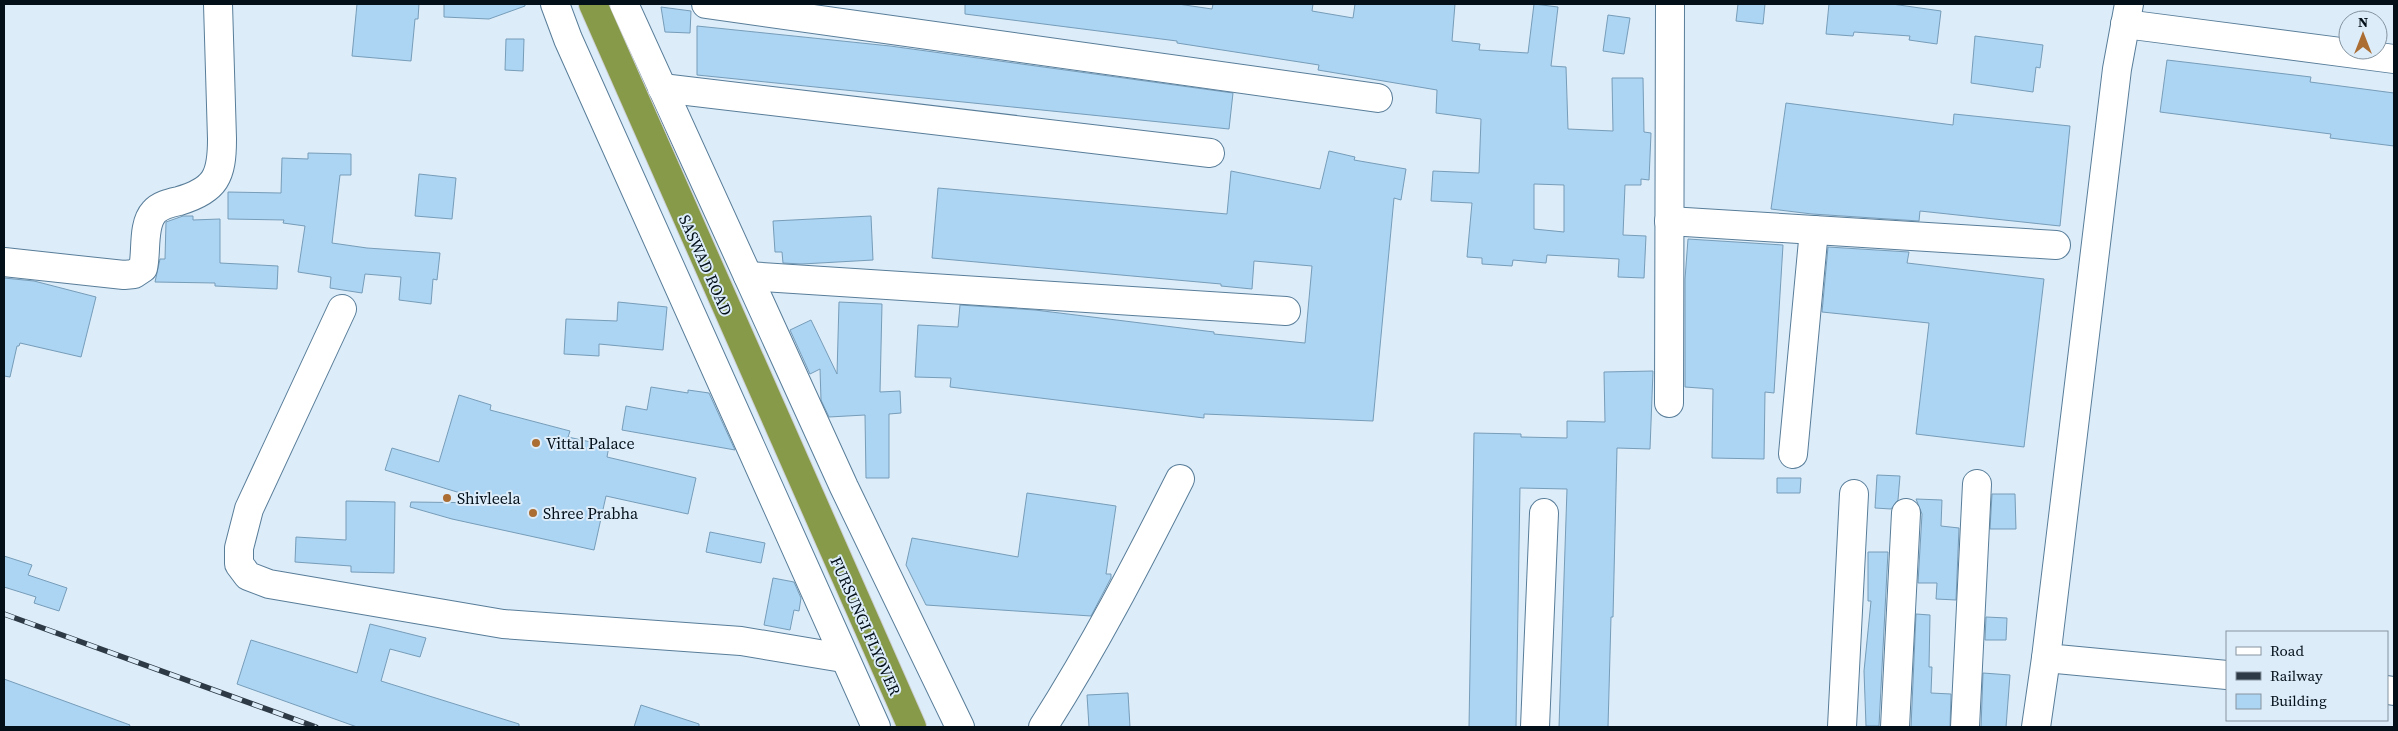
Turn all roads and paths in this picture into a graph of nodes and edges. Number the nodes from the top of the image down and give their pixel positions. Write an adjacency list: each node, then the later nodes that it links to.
1 (218, 4): 15 (street)
2 (555, 4): 27 (street)
3 (593, 4): 26 (highway, SASWAD ROAD)
4 (624, 4): 9 (street)
5 (706, 4): 10 (street)
6 (1670, 4): 12 (street)
7 (2127, 14): 8 (street); 28 (street)
8 (2394, 59)
9 (662, 88): 11 (street); 16 (street)
10 (1378, 98)
11 (1210, 153)
12 (1669, 221): 13 (street); 19 (street)
13 (1814, 230): 14 (street); 20 (street)
14 (2056, 245)
15 (4, 262)
16 (748, 276): 18 (street); 32 (street)
17 (342, 309): 27 (street)
18 (1286, 311)
19 (1669, 403)
20 (1793, 454)
21 (1180, 479): 33 (street)
22 (1977, 484): 37 (street)
23 (1854, 494): 35 (street)
24 (1544, 513): 34 (street)
25 (1906, 513): 36 (street)
26 (822, 525): 31 (highway, FURSUNGI FLYOVER)
27 (843, 658): 30 (street)
28 (2046, 658): 29 (street); 38 (street)
29 (2226, 675)
30 (876, 727)
31 (912, 727)
32 (960, 727)
33 (1043, 727)
34 (1535, 727)
35 (1842, 727)
36 (1895, 727)
37 (1965, 727)
38 (2036, 727)

